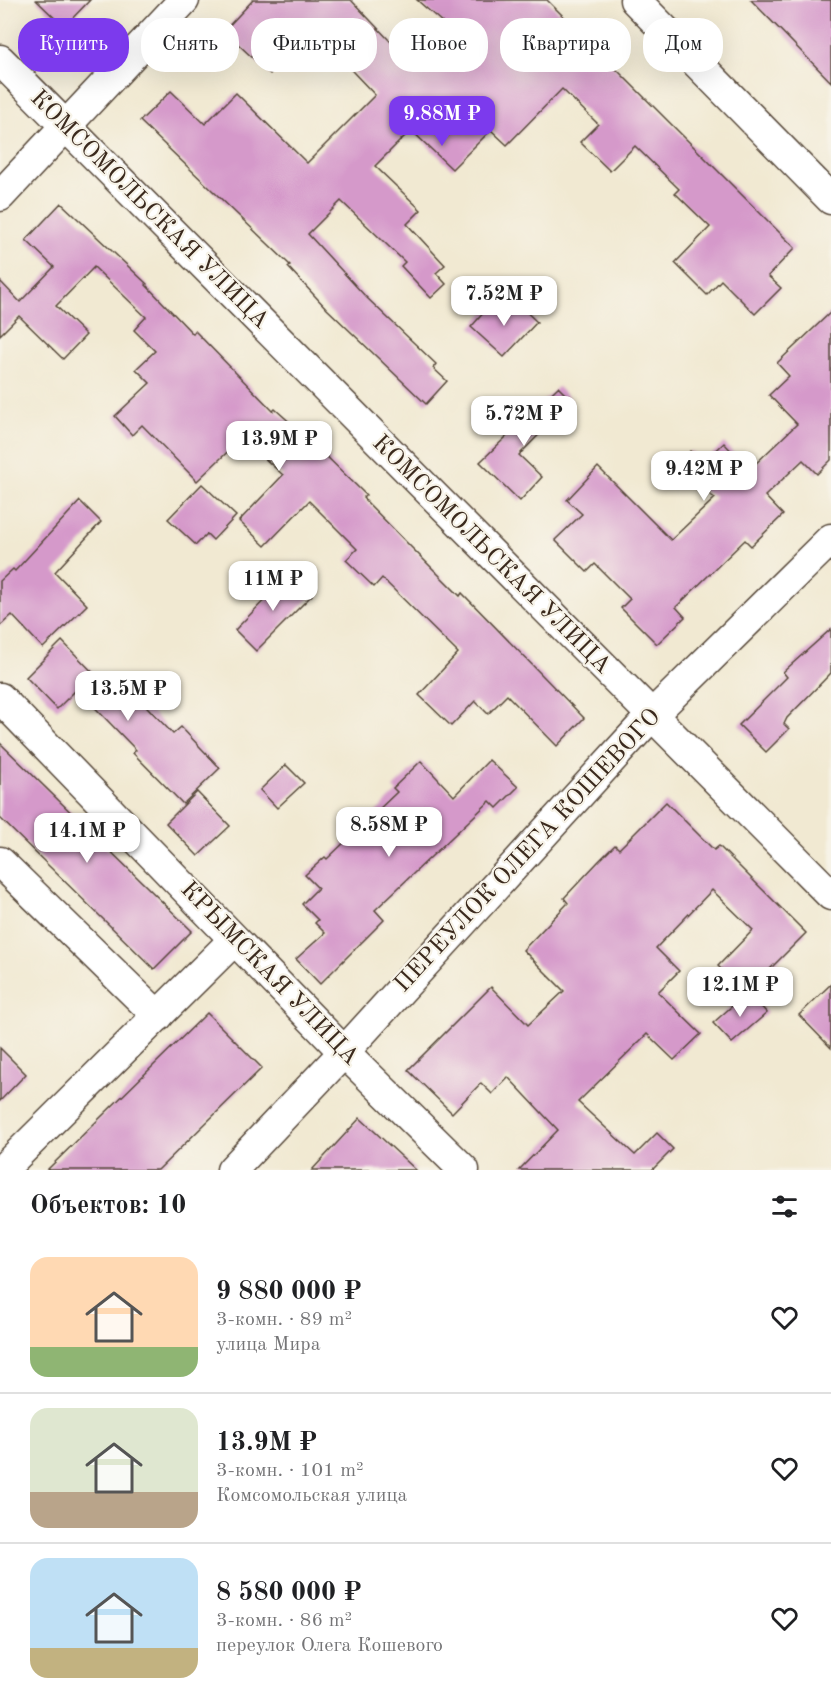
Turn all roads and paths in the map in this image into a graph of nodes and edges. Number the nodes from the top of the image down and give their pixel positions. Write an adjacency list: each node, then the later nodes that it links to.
1 (184, 0): 4 (street)
2 (635, 0): 6 (street)
3 (0, 60): 4 (street, КОМСОМОЛЬСКАЯ УЛИЦА)
4 (66, 126): 5 (street); 9 (street, КОМСОМОЛЬСКАЯ УЛИЦА)
5 (0, 196)
6 (831, 199)
7 (831, 538): 9 (street, ПЕРЕУЛОК ОЛЕГА КОШЕВОГО)
8 (0, 698): 12 (street, КРЫМСКАЯ УЛИЦА)
9 (651, 716): 11 (street, КОМСОМОЛЬСКАЯ УЛИЦА); 14 (street, ПЕРЕУЛОК ОЛЕГА КОШЕВОГО)
10 (0, 862): 13 (street)
11 (831, 895)
12 (234, 940): 13 (street); 14 (street, КРЫМСКАЯ УЛИЦА)
13 (158, 1016): 15 (street)
14 (344, 1052): 16 (street, ПЕРЕУЛОК ОЛЕГА КОШЕВОГО); 17 (street, КРЫМСКАЯ УЛИЦА)
15 (2, 1170)
16 (232, 1170)
17 (464, 1170)

